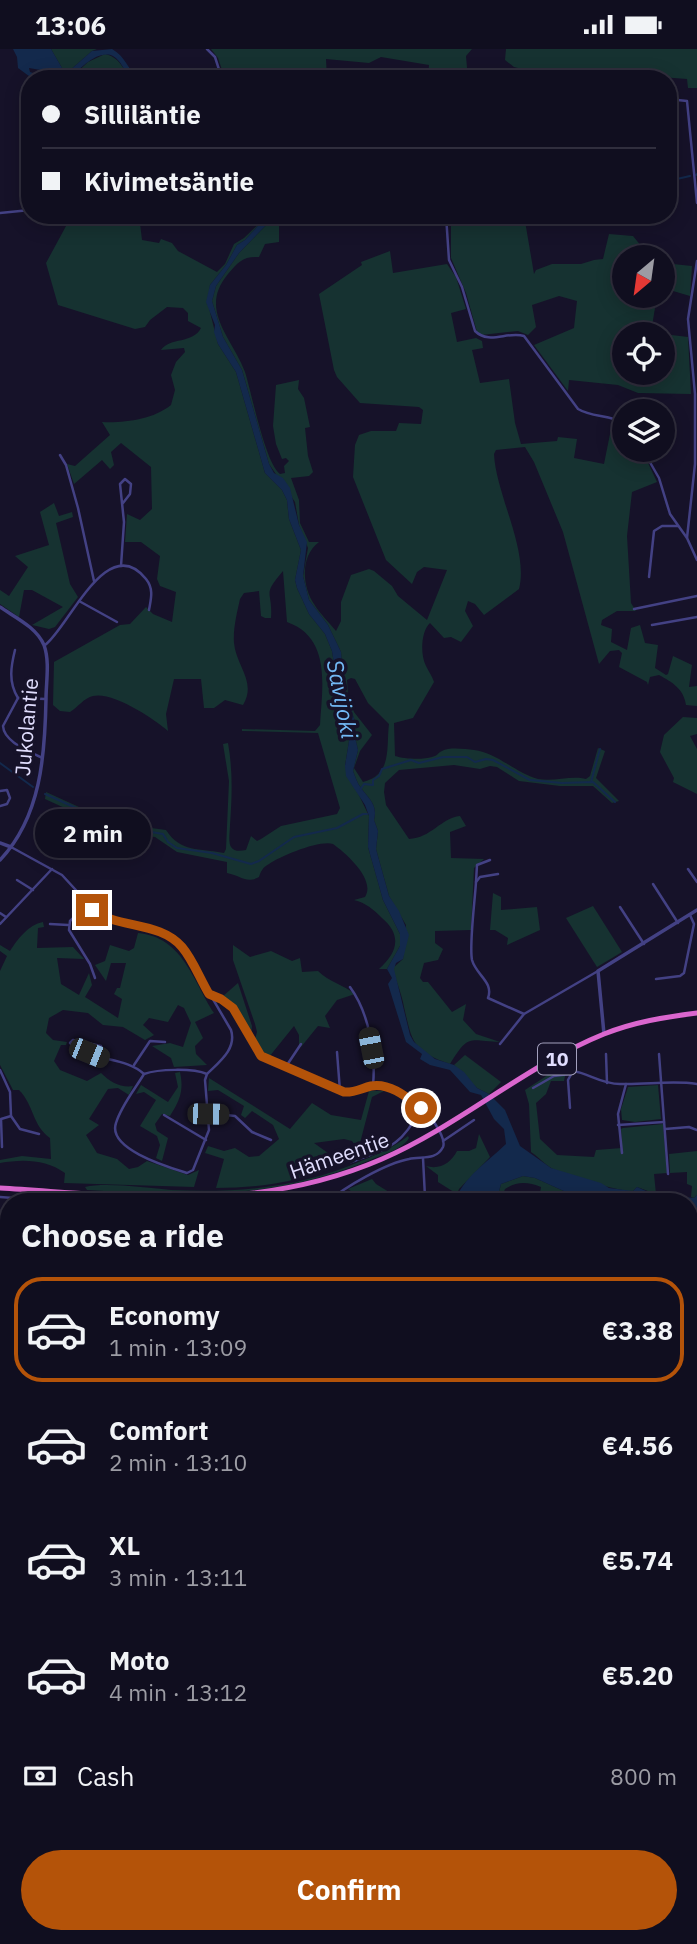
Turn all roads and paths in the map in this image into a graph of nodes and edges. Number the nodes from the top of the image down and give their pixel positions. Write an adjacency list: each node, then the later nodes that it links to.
1 (207, 49): 2 (street)
2 (219, 70)
3 (677, 100): 4 (street)
4 (697, 203)
5 (21, 211): 6 (street)
6 (0, 213)
7 (447, 224): 11 (street)
8 (697, 261): 10 (street)
9 (697, 377): 10 (street)
10 (694, 381): 16 (street)
11 (612, 418)
12 (60, 455): 20 (street)
13 (650, 462): 15 (street)
14 (123, 503): 14 (street); 18 (street)
15 (678, 526): 16 (street); 19 (street)
16 (687, 538): 17 (street)
17 (697, 560)
18 (121, 566): 20 (street); 25 (street)
19 (649, 577)
20 (94, 581): 22 (street)
21 (697, 596): 24 (street)
22 (79, 601): 27 (street); 29 (street)
23 (0, 607): 29 (street)
24 (634, 609)
25 (149, 610)
26 (697, 617): 28 (street)
27 (117, 622)
28 (652, 625)
29 (44, 646): 32 (street, Jukolantie)
30 (15, 650): 31 (street)
31 (18, 698): 32 (street); 33 (street)
32 (46, 699): 33 (street, Jukolantie)
33 (42, 758): 37 (street, Jukolantie)
34 (0, 791): 35 (street)
35 (0, 806)
36 (0, 843): 37 (street)
37 (11, 848): 38 (street, Jukolantie); 40 (street)
38 (0, 860)
39 (490, 860): 44 (street)
40 (52, 869): 47 (street); 48 (street)
41 (688, 869): 45 (street)
42 (498, 874): 44 (street)
43 (17, 880): 47 (street)
44 (476, 882): 65 (street)
45 (697, 882)
46 (653, 884): 54 (street)
47 (33, 890): 53 (street)
48 (87, 905): 57 (street); 63 (street)
49 (620, 907): 58 (street)
50 (697, 910): 52 (street)
51 (0, 913): 53 (street)
52 (690, 915): 54 (street); 61 (street)
53 (6, 917): 55 (street)
54 (678, 923): 58 (street)
55 (0, 924)
56 (50, 924): 57 (street)
57 (68, 925): 60 (street)
58 (644, 944): 59 (street)
59 (598, 971): 65 (street); 66 (street)
60 (95, 978)
61 (656, 979)
62 (350, 987): 84 (street)
63 (209, 994): 75 (street); 78 (street)
64 (697, 1013): 66 (highway, Hämeentie / 10)
65 (524, 1014): 69 (street)
66 (604, 1034): 96 (highway, Hämeentie / 10)
67 (165, 1042): 74 (street)
68 (301, 1044): 75 (street)
69 (500, 1044)
70 (337, 1052): 86 (street)
71 (606, 1054): 81 (street)
72 (659, 1054): 80 (street)
73 (104, 1059): 73 (street); 74 (street)
74 (134, 1065): 77 (street)
75 (285, 1068): 86 (street)
76 (0, 1070): 91 (street)
77 (144, 1074): 78 (street); 100 (street)
78 (207, 1074): 89 (street)
79 (569, 1074): 81 (street); 85 (street); 88 (street)
80 (661, 1082): 82 (street); 83 (street); 94 (street)
81 (607, 1083): 82 (street)
82 (626, 1084): 95 (street)
83 (697, 1084)
84 (373, 1085): 86 (street); 87 (street)
85 (533, 1088)
86 (340, 1091)
87 (421, 1108): 96 (street); 106 (street)
88 (570, 1108)
89 (208, 1114): 100 (street); 101 (street)
90 (164, 1115): 100 (street)
91 (11, 1116): 92 (street); 99 (street)
92 (1, 1117): 103 (street)
93 (474, 1120): 102 (street)
94 (664, 1122): 95 (street); 97 (street)
95 (618, 1125): 104 (street)
96 (438, 1129): 102 (street); 110 (highway, Hämeentie / 10)
97 (664, 1129): 98 (street); 107 (street)
98 (697, 1130)
99 (39, 1134)
100 (206, 1140)
101 (271, 1140)
102 (443, 1141): 105 (street)
103 (2, 1147)
104 (622, 1153)
105 (423, 1158): 111 (street); 112 (street)
106 (351, 1162)
107 (668, 1174)
108 (0, 1188): 109 (highway, Hämeentie / 10)
109 (94, 1193)
110 (261, 1193)
111 (338, 1193)
112 (425, 1193)

